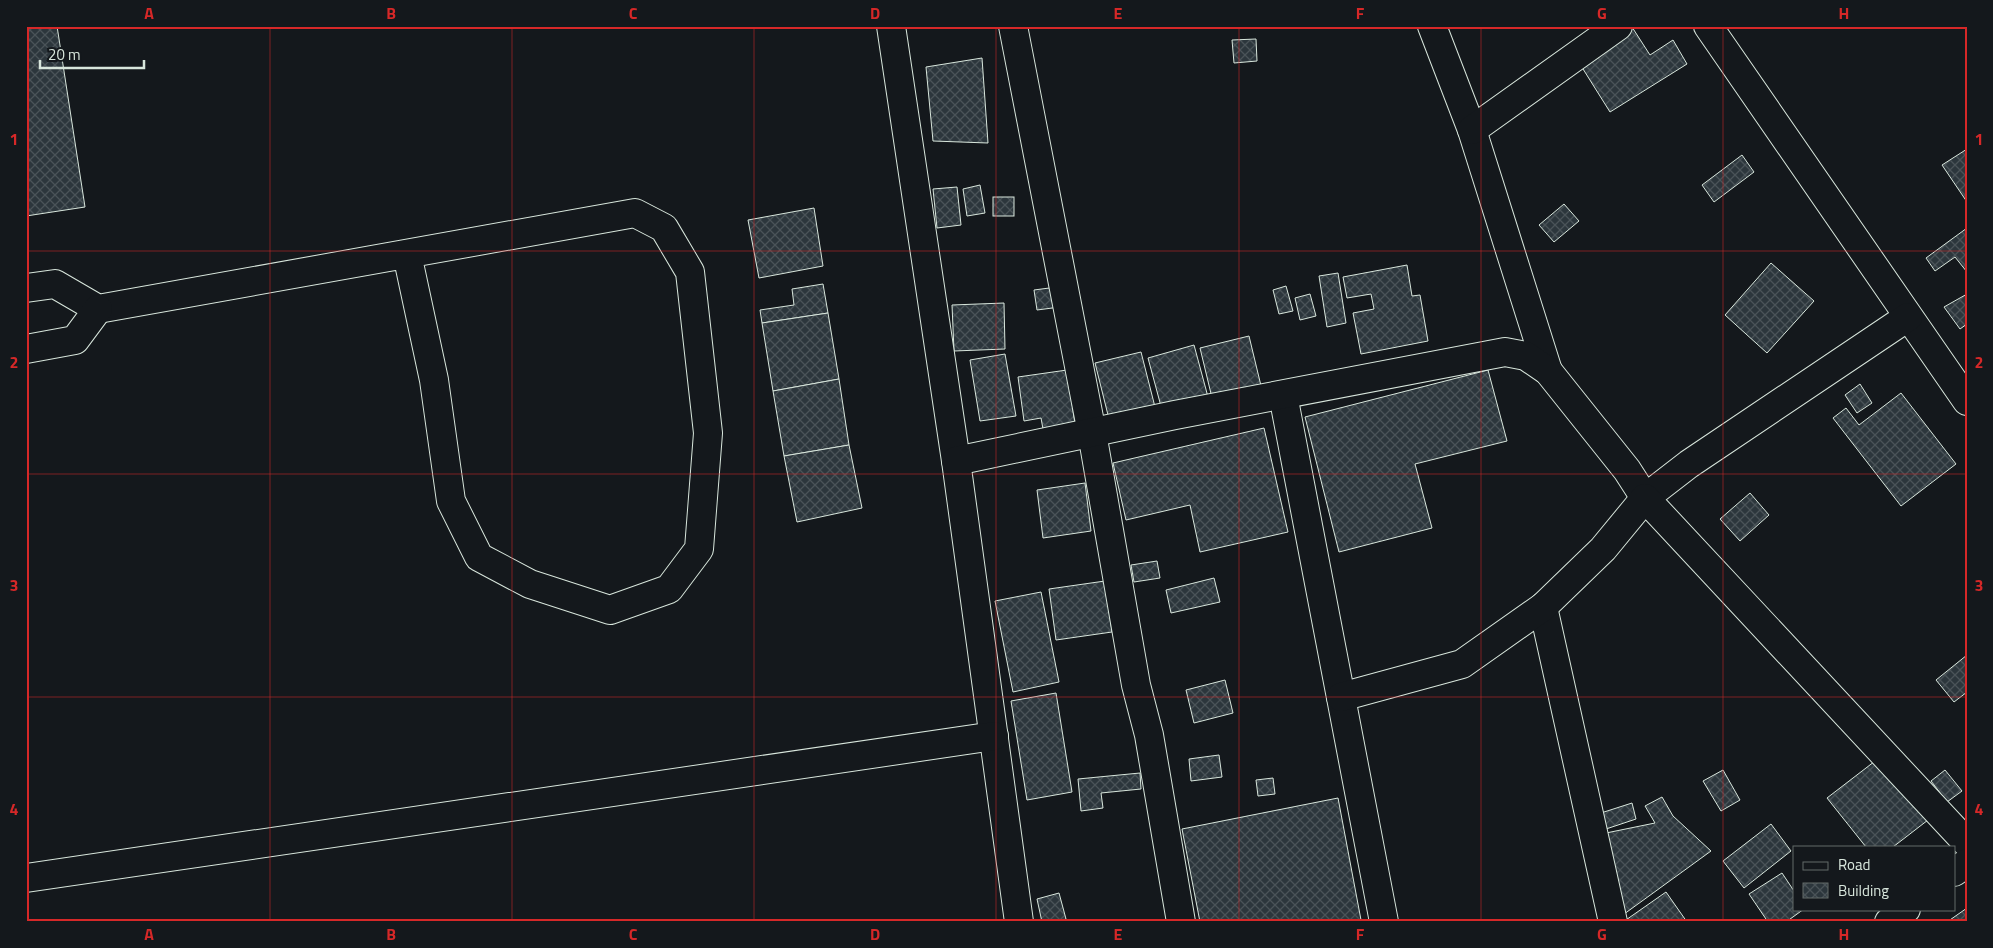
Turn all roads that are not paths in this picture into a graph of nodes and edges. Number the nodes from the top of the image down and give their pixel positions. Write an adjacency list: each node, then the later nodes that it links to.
1 (890, 26): 16 (street)
2 (1014, 26): 15 (street)
3 (1432, 26): 6 (street)
4 (1618, 26): 6 (street)
5 (1708, 26): 10 (street)
6 (1472, 130): 12 (street)
7 (407, 254): 7 (street); 9 (street)
8 (26, 288): 9 (street)
9 (98, 309): 11 (street)
10 (1908, 316): 14 (street); 17 (street)
11 (26, 349)
12 (1548, 370): 13 (street); 17 (street)
13 (1283, 395): 15 (street); 19 (street)
14 (1967, 401)
15 (1092, 433): 16 (street); 27 (street)
16 (956, 461): 20 (street)
17 (1645, 498): 18 (street); 21 (street)
18 (1543, 608): 19 (street); 29 (street)
19 (1341, 697): 28 (street)
20 (994, 736): 24 (street); 26 (street)
21 (1967, 843)
22 (1967, 863): 23 (street)
23 (1956, 871)
24 (26, 878)
25 (1905, 910): 30 (street)
26 (1019, 922)
27 (1181, 922)
28 (1384, 922)
29 (1613, 922)
30 (1890, 922)

